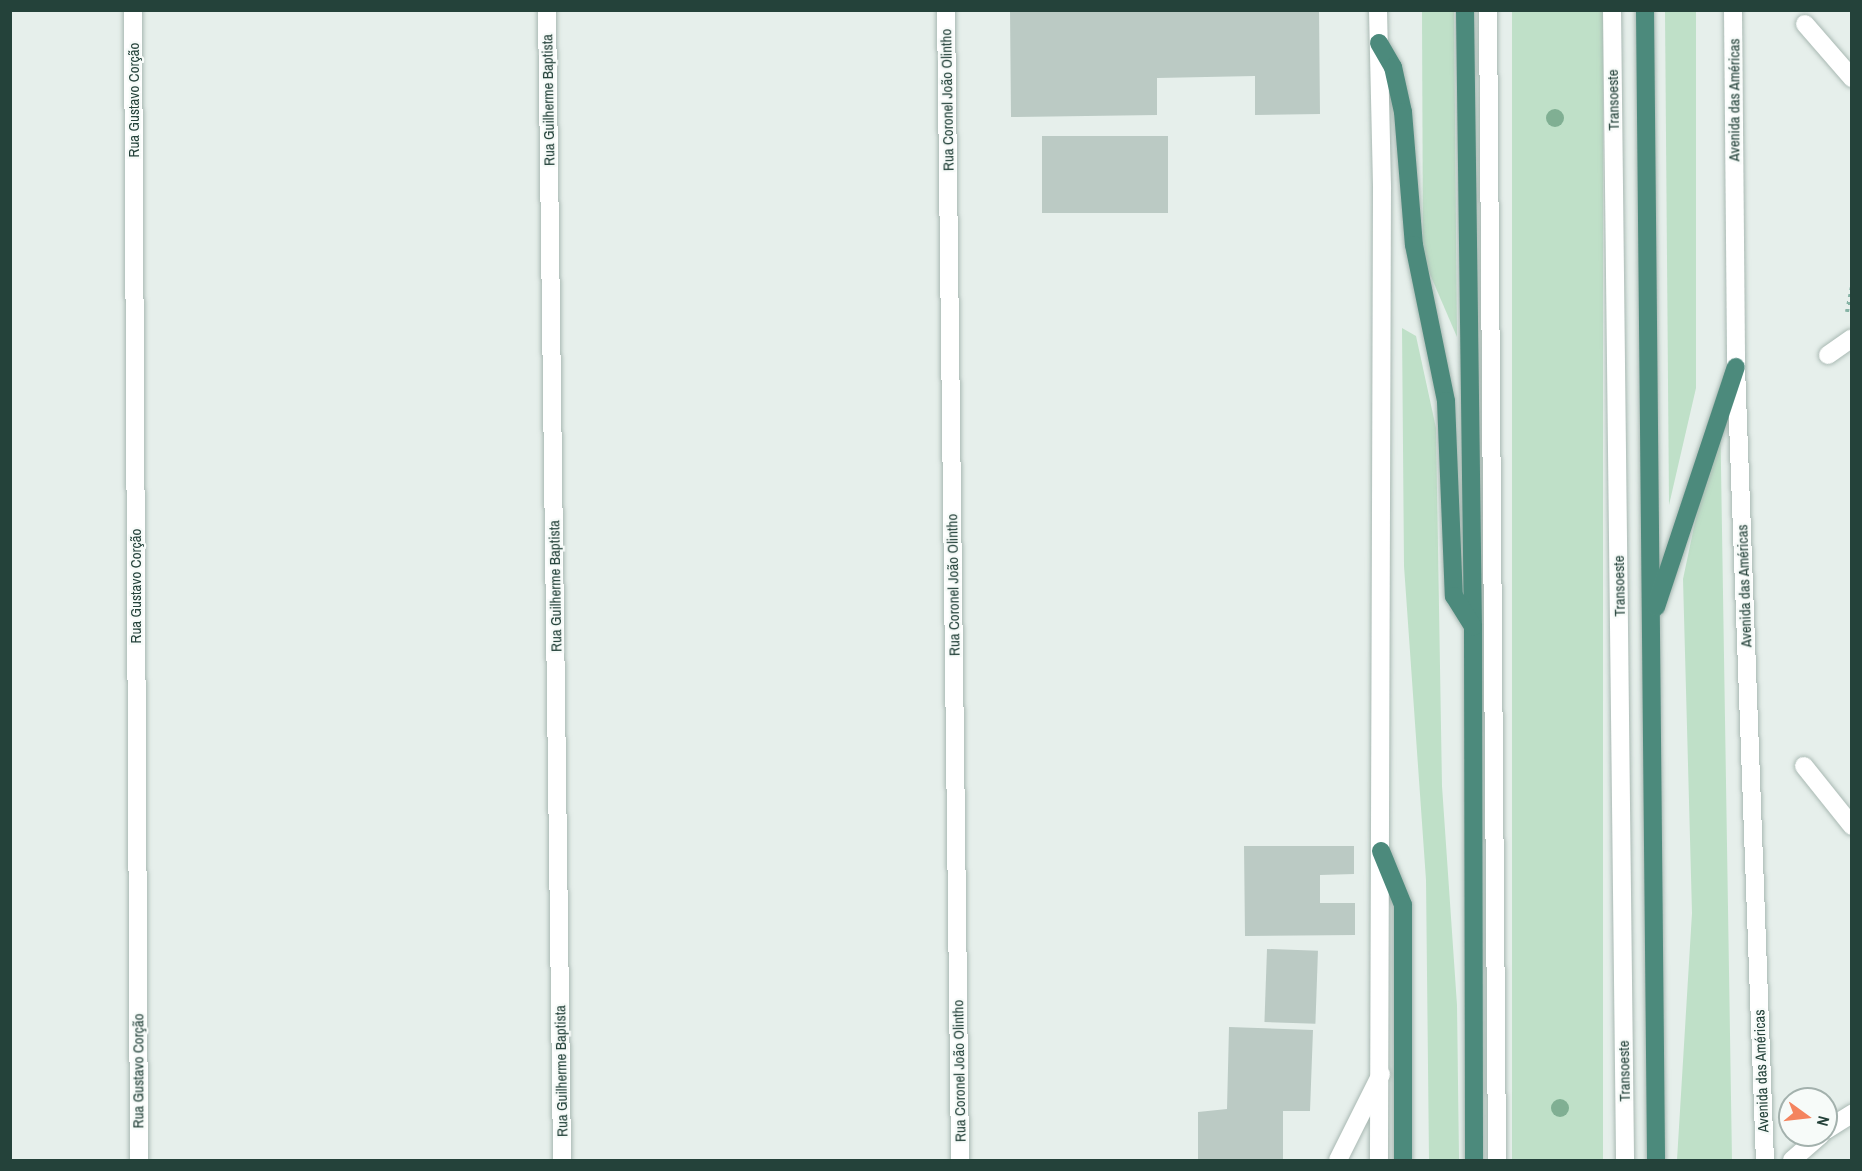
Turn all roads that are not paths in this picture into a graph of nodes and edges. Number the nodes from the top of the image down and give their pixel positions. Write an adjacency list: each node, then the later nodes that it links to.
1 (133, 10): 25 (street, Rua Gustavo Corção)
2 (547, 10): 26 (street, Rua Guilherme Baptista)
3 (946, 10): 27 (street, Rua Coronel João Olintho)
4 (1378, 10): 11 (street)
5 (1465, 10): 17 (highway)
6 (1488, 10): 32 (street)
7 (1612, 10): 33 (street, Transoeste)
8 (1645, 10): 16 (highway)
9 (1733, 10): 15 (street, Avenida das Américas)
10 (1805, 24): 12 (street)
11 (1379, 43): 17 (highway); 20 (street)
12 (1851, 78)
13 (1851, 338): 14 (street)
14 (1828, 355)
15 (1736, 367): 16 (highway); 35 (street, Avenida das Américas)
16 (1651, 621): 34 (highway)
17 (1473, 627): 31 (highway)
18 (1804, 766): 19 (street)
19 (1851, 826)
20 (1381, 851): 21 (street); 30 (highway)
21 (1381, 1072): 28 (street); 29 (street)
22 (1851, 1114): 23 (street)
23 (1838, 1122)
24 (1808, 1147): 36 (street)
25 (139, 1161)
26 (562, 1161)
27 (960, 1161)
28 (1338, 1161)
29 (1380, 1161)
30 (1402, 1161)
31 (1474, 1161)
32 (1497, 1161)
33 (1625, 1161)
34 (1656, 1161)
35 (1765, 1161)
36 (1792, 1161)

